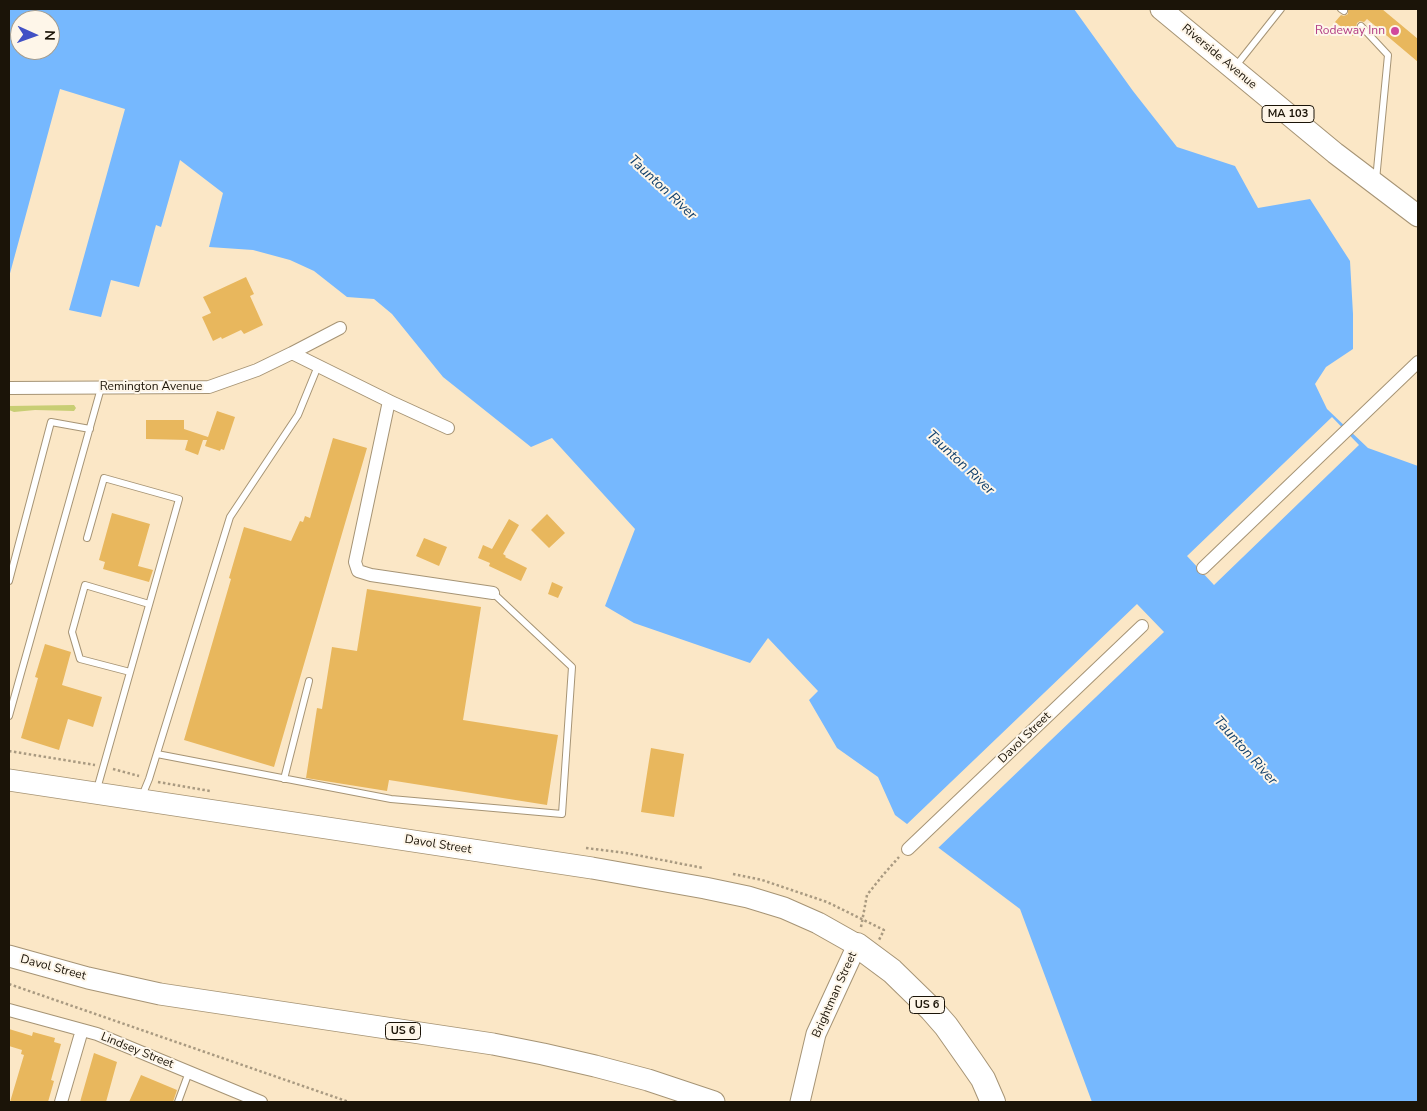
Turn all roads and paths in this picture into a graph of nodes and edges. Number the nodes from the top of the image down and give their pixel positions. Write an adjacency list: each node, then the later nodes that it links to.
1 (1161, 9): 4 (main road, Riverside Avenue / MA 103)
2 (1281, 9): 4 (lane)
3 (1361, 26): 5 (lane)
4 (1233, 69): 5 (main road, Riverside Avenue / MA 103)
5 (1376, 184): 6 (main road, Riverside Avenue / MA 103)
6 (1418, 216)
7 (340, 328): 8 (street, Remington Avenue)
8 (292, 353): 10 (street); 12 (street, Remington Avenue)
9 (1418, 362): 17 (street)
10 (318, 366): 13 (street); 26 (lane)
11 (9, 388): 12 (street, Remington Avenue)
12 (101, 388): 15 (lane)
13 (389, 401): 14 (street); 19 (street)
14 (448, 428)
15 (90, 429): 18 (lane); 24 (lane)
16 (87, 538): 20 (lane)
17 (1203, 568)
18 (9, 581)
19 (493, 593): 28 (lane)
20 (149, 604): 22 (lane); 22 (lane)
21 (1142, 626): 32 (street, Davol Street)
22 (130, 672): 27 (lane)
23 (309, 681): 28 (lane)
24 (9, 716)
25 (9, 751): 27 (path)
26 (157, 754): 28 (lane); 31 (lane)
27 (104, 767): 30 (lane)
28 (284, 779)
29 (9, 780): 30 (main road, Davol Street / US 6)
30 (96, 793): 31 (main road, Davol Street / US 6)
31 (141, 799): 33 (main road, Davol Street / US 6)
32 (908, 850): 33 (path)
33 (857, 945): 39 (highway, US 6); 46 (main road, Brightman Street)
34 (9, 956): 45 (main road, Davol Street / US 6)
35 (9, 984): 44 (path)
36 (9, 1010): 37 (street, Lindsey Street)
37 (82, 1030): 38 (street, Lindsey Street); 41 (street)
38 (189, 1072): 40 (street, Lindsey Street); 42 (lane)
39 (983, 1079): 47 (highway); 48 (highway, US 6)
40 (246, 1099): 43 (street, Lindsey Street)
41 (62, 1102)
42 (178, 1102)
43 (261, 1102)
44 (349, 1102)
45 (714, 1102)
46 (800, 1102)
47 (993, 1102)
48 (1003, 1102)

